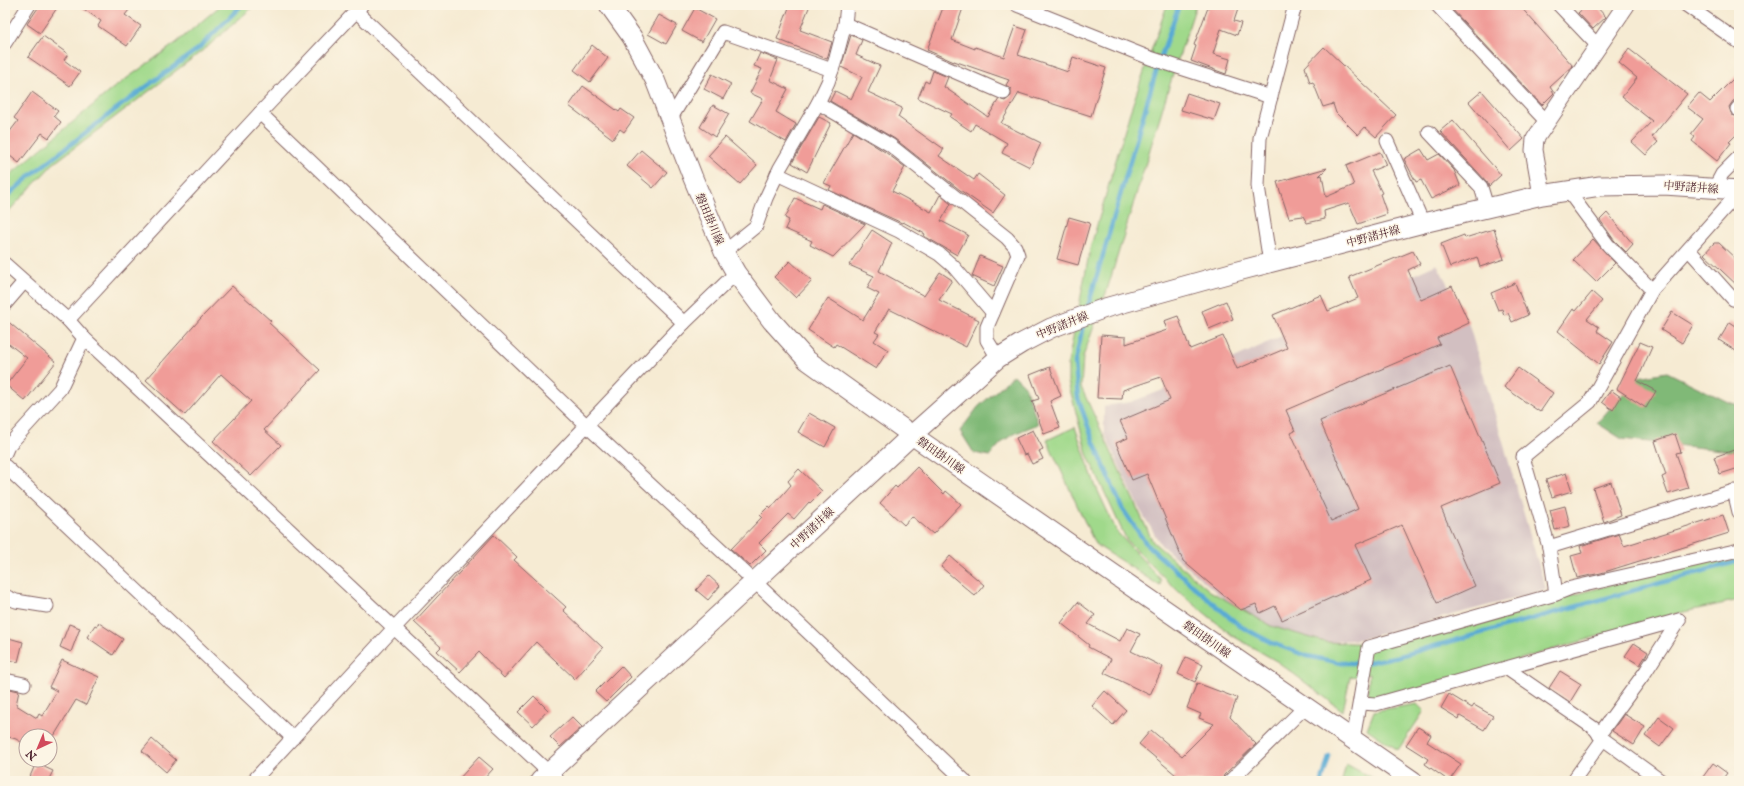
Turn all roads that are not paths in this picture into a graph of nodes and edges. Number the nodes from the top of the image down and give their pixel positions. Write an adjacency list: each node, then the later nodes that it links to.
1 (29, 5): 12 (street)
2 (609, 5): 20 (main road, 磐田掛川線)
3 (847, 5): 11 (street)
4 (1017, 5): 17 (street)
5 (1295, 5): 17 (street)
6 (1437, 5): 21 (street)
7 (1559, 5): 14 (street)
8 (1626, 5): 14 (street)
9 (1686, 5): 13 (street)
10 (359, 8): 19 (street); 43 (street)
11 (845, 24): 15 (street); 16 (street)
12 (6, 39)
13 (1739, 42)
14 (1598, 46): 21 (street)
15 (832, 70): 18 (street); 20 (street)
16 (1004, 93)
17 (1271, 97): 34 (street)
18 (818, 103): 25 (street); 41 (street)
19 (260, 113): 42 (street); 46 (street)
20 (671, 118): 33 (main road, 磐田掛川線)
21 (1546, 121): 29 (street)
22 (1429, 132): 30 (street)
23 (1387, 141): 31 (street)
24 (1739, 157): 26 (street)
25 (777, 174): 33 (street); 41 (street)
26 (1714, 188): 27 (main road, 中野諸井線); 28 (main road, 中野諸井線)
27 (1568, 191): 29 (main road, 中野諸井線); 38 (street)
28 (1739, 191): 32 (street)
29 (1542, 195): 30 (main road, 中野諸井線)
30 (1487, 207): 31 (main road, 中野諸井線)
31 (1423, 223): 34 (main road, 中野諸井線)
32 (1689, 250): 38 (street); 39 (street)
33 (724, 252): 36 (main road, 磐田掛川線)
34 (1270, 263): 45 (main road, 中野諸井線)
35 (5, 264): 37 (street)
36 (736, 273): 43 (street); 47 (main road, 磐田掛川線)
37 (24, 282): 40 (street); 42 (street)
38 (1652, 290): 51 (street)
39 (1739, 296)
40 (5, 304)
41 (993, 313): 45 (street)
42 (68, 320): 44 (street)
43 (684, 322): 46 (street)
44 (84, 338): 48 (street); 57 (street)
45 (998, 358): 47 (main road, 中野諸井線)
46 (587, 426): 53 (street); 57 (street)
47 (912, 435): 53 (main road, 中野諸井線); 62 (main road, 磐田掛川線)
48 (5, 453)
49 (5, 466): 64 (street)
50 (1739, 512): 51 (street)
51 (1550, 547): 54 (street)
52 (1739, 550): 54 (street)
53 (754, 581): 66 (main road, 中野諸井線); 68 (street)
54 (1556, 594): 61 (street)
55 (5, 596): 56 (street)
56 (47, 606)
57 (394, 627): 64 (street); 66 (street)
58 (1506, 668): 61 (street); 63 (street); 63 (street)
59 (5, 680): 60 (street)
60 (24, 684)
61 (1361, 702): 65 (street)
62 (1305, 707): 65 (main road, 磐田掛川線); 69 (street)
63 (1601, 737): 71 (street); 72 (street)
64 (293, 738): 67 (street)
65 (1353, 740): 70 (main road, 磐田掛川線)
66 (549, 778)
67 (253, 781)
68 (965, 781)
69 (1230, 781)
70 (1413, 781)
71 (1573, 781)
72 (1661, 781)

